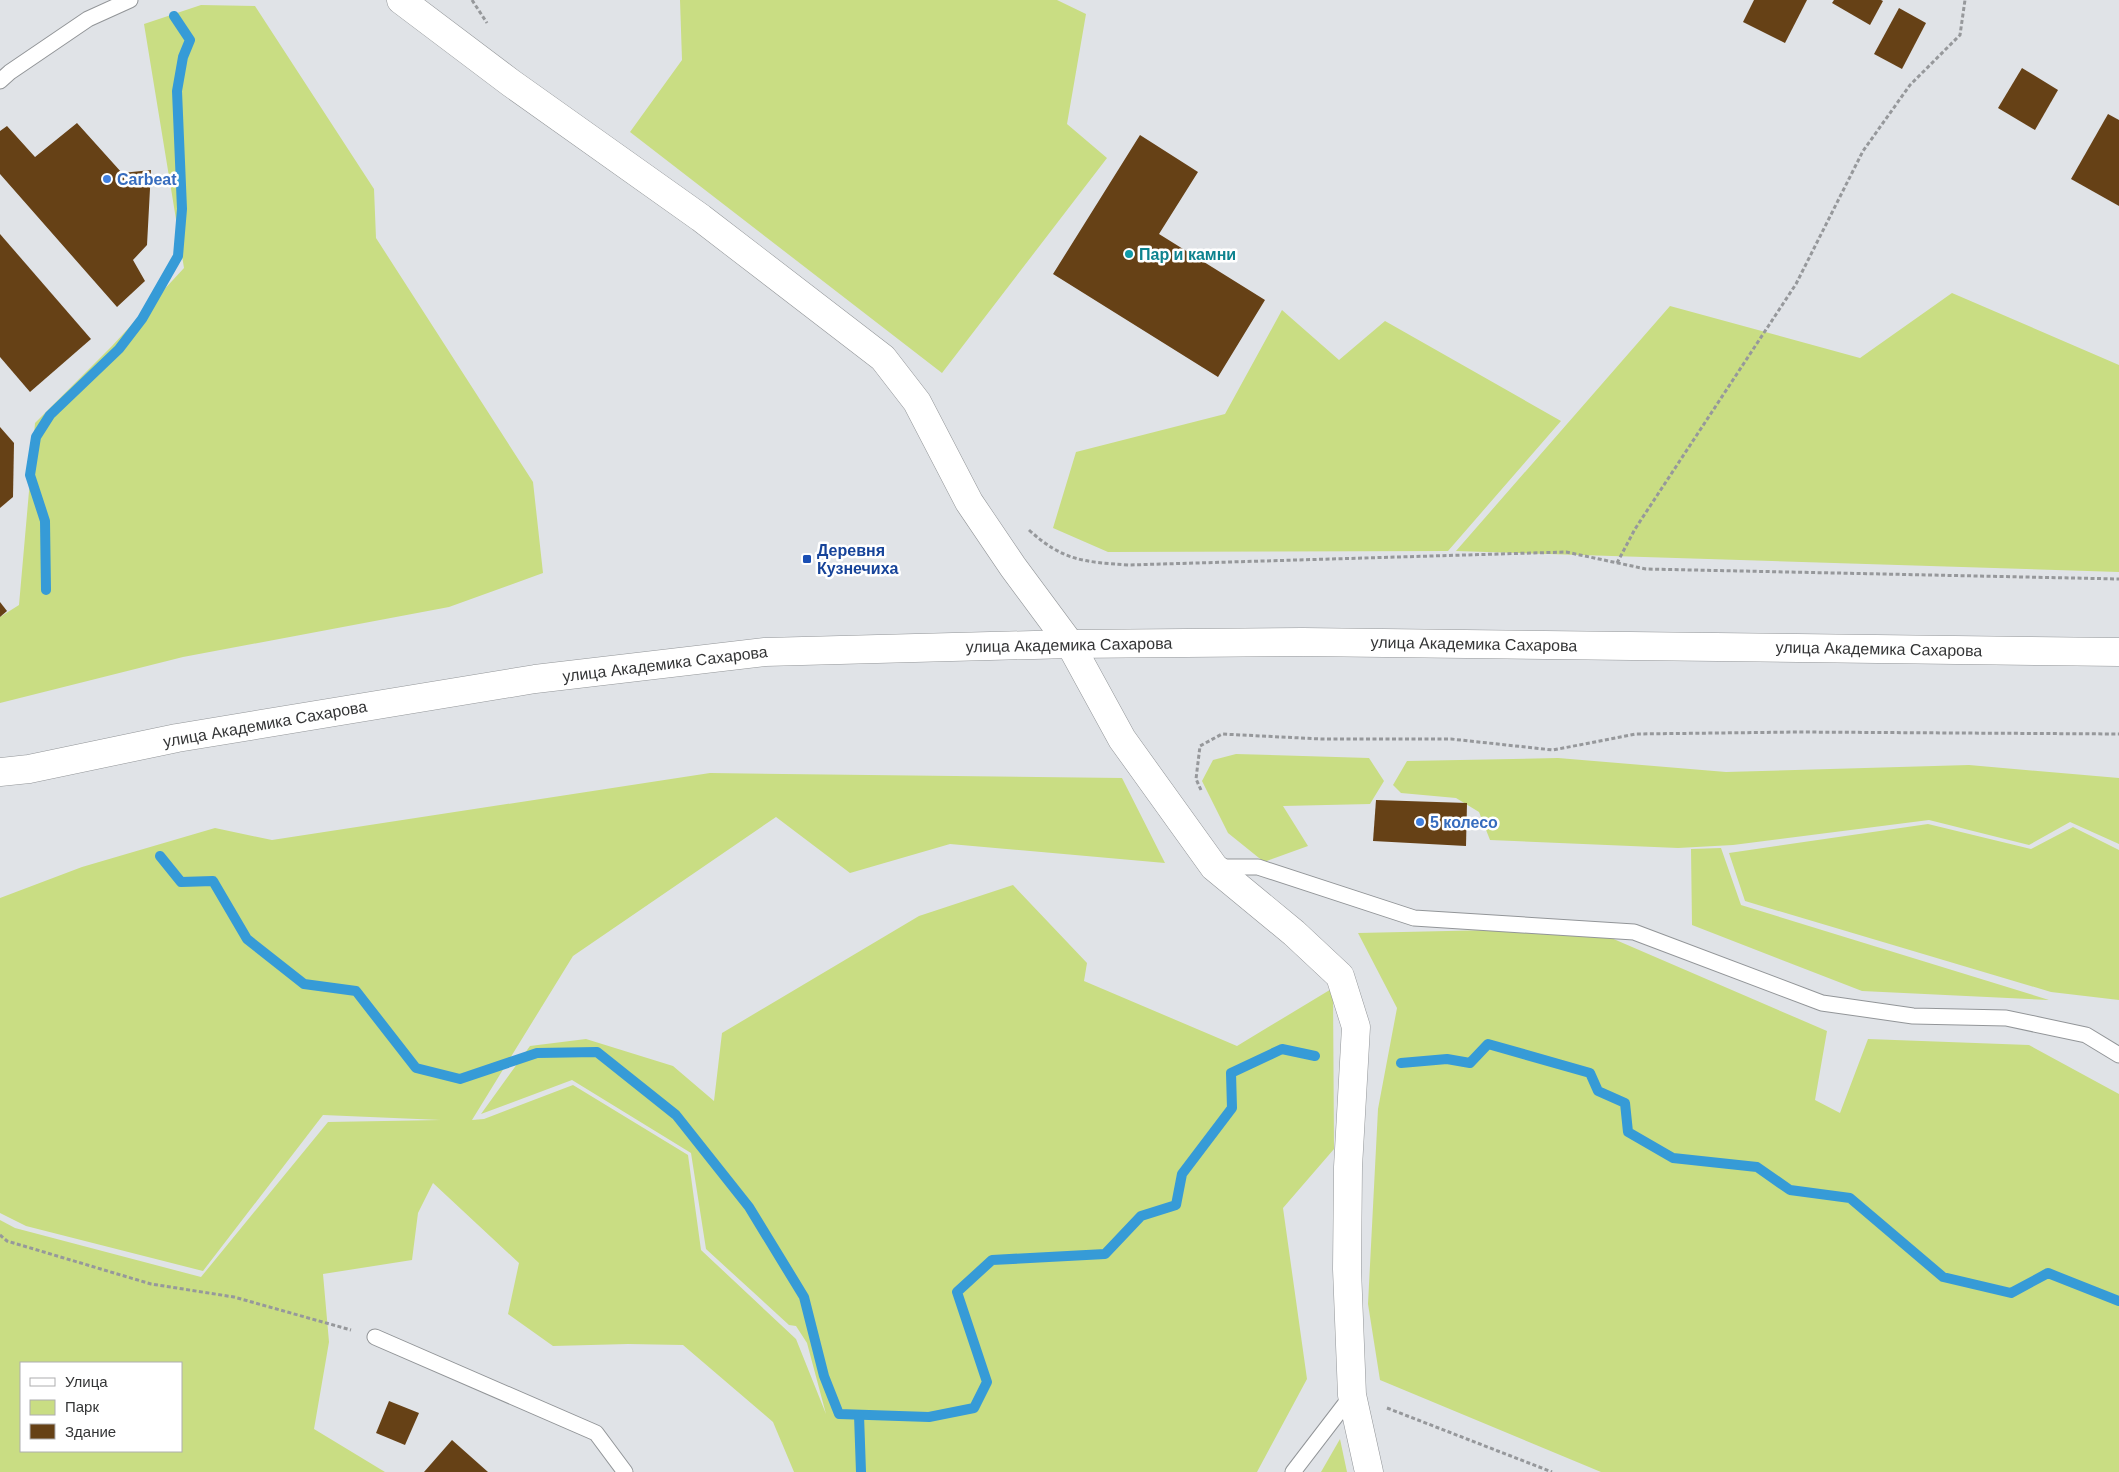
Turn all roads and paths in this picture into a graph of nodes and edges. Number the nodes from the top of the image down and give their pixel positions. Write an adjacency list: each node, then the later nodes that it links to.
1 (130, 0): 4 (lane)
2 (402, 0): 8 (main road)
3 (1965, 0): 6 (path)
4 (0, 81)
5 (1025, 527): 6 (path)
6 (1617, 563): 7 (path)
7 (2119, 579)
8 (1070, 644): 9 (main road, улица Академика Сахарова); 11 (main road, улица Академика Сахарова); 15 (main road)
9 (2119, 652)
10 (2119, 734): 14 (path)
11 (29, 770): 12 (main road, улица Академика Сахарова); 13 (main road, улица Академика Сахарова)
12 (0, 772)
13 (0, 782)
14 (1203, 795)
15 (1214, 867): 16 (lane); 19 (main road)
16 (2119, 1055)
17 (0, 1235): 18 (path)
18 (375, 1337): 20 (lane)
19 (1352, 1395): 21 (lane); 22 (main road); 23 (path)
20 (625, 1472)
21 (1293, 1472)
22 (1369, 1472)
23 (1552, 1472)

